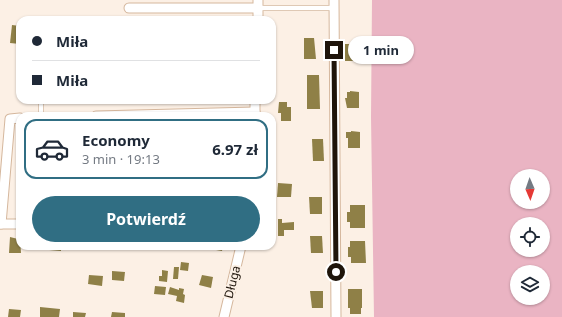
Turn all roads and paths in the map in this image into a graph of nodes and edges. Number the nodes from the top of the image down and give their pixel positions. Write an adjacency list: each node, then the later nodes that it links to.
1 (258, 4): 2 (lane); 3 (street); 4 (street)
2 (334, 4): 10 (street)
3 (129, 8)
4 (258, 16)
5 (16, 118): 6 (street)
6 (1, 224): 7 (street)
7 (16, 224)
8 (240, 250): 9 (street, Długa)
9 (224, 317)
10 (336, 317)

